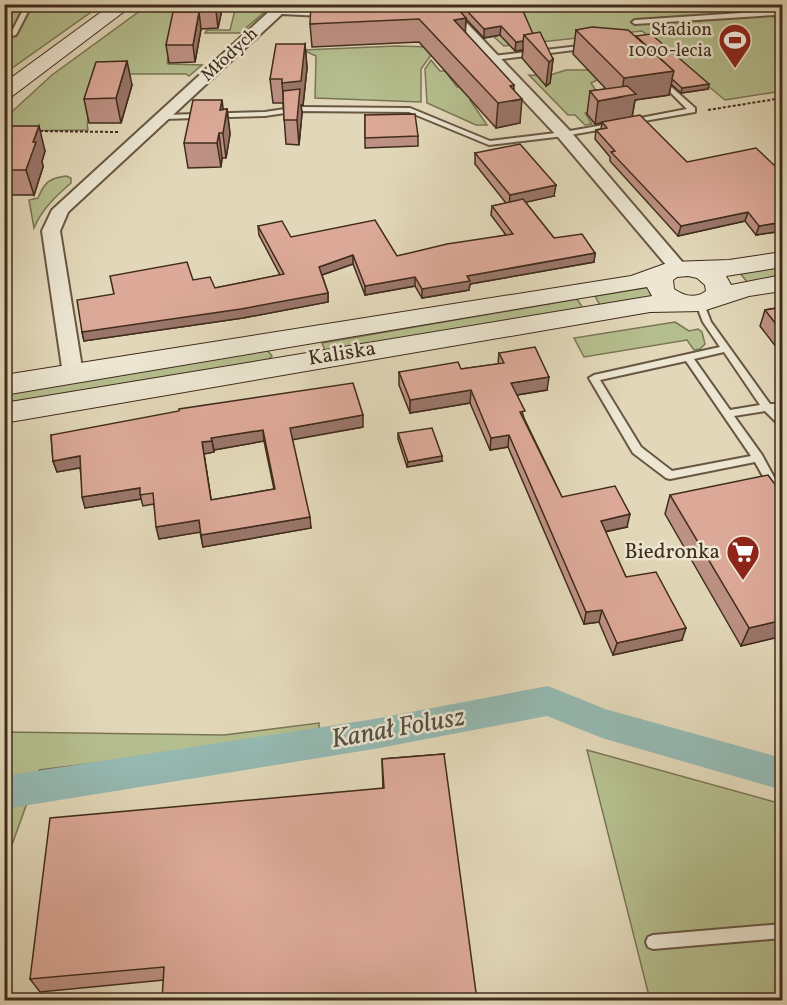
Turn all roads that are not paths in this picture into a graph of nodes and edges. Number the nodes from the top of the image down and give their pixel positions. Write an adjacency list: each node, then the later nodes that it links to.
1 (29, 4): 7 (lane)
2 (125, 4): 11 (street)
3 (780, 4): 6 (lane)
4 (357, 14): 12 (street, Młodych)
5 (424, 17): 9 (street)
6 (635, 22)
7 (13, 35)
8 (592, 47): 9 (lane)
9 (493, 58): 13 (street)
10 (652, 72): 13 (lane)
11 (8, 91)
12 (163, 117): 13 (lane); 21 (street, Młodych)
13 (564, 134): 15 (street)
14 (783, 260): 15 (street, Kaliska)
15 (680, 270): 17 (street); 17 (street); 18 (street, Kaliska)
16 (783, 283): 17 (street, Kaliska)
17 (699, 302): 18 (street, Kaliska); 19 (lane)
18 (303, 349): 21 (street, Kaliska); 25 (street, Kaliska)
19 (724, 349): 20 (lane); 23 (lane)
20 (689, 358): 26 (lane); 28 (lane)
21 (73, 374): 22 (street, Kaliska)
22 (4, 385)
23 (767, 407): 24 (lane); 26 (lane); 27 (lane)
24 (783, 407)
25 (4, 412)
26 (728, 414): 28 (lane)
27 (783, 423)
28 (758, 458): 29 (lane)
29 (783, 500)
30 (783, 931): 31 (lane)
31 (653, 942)

